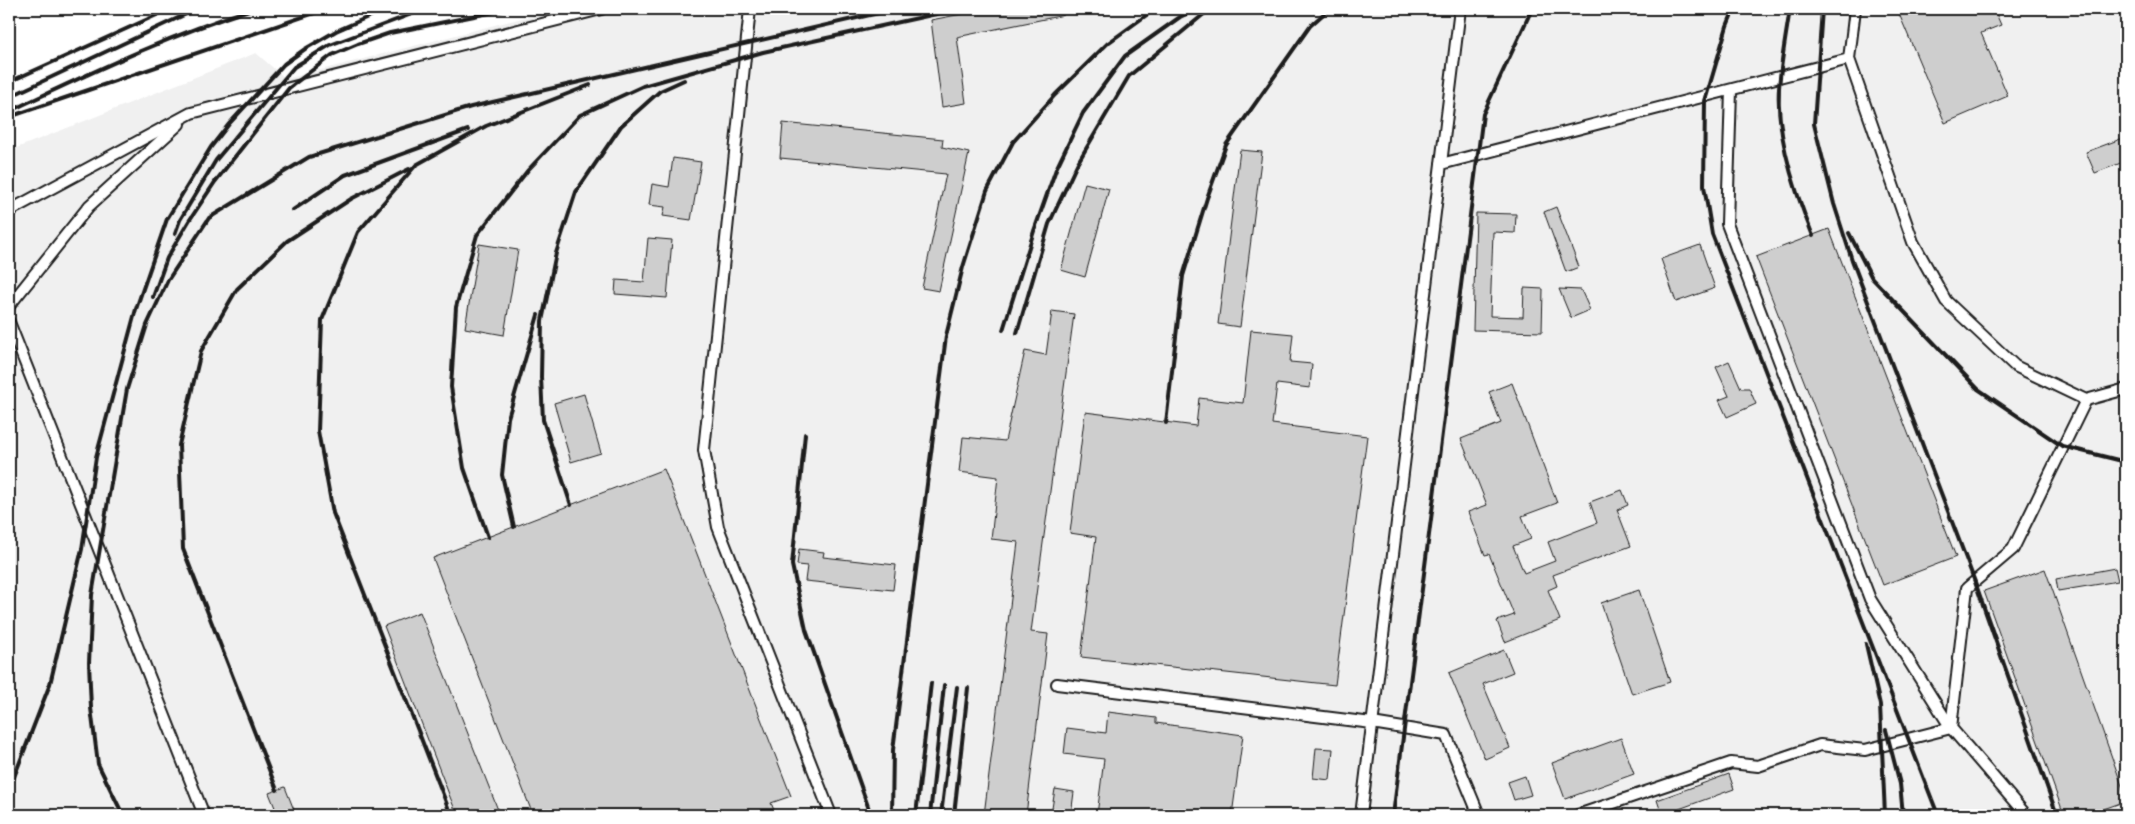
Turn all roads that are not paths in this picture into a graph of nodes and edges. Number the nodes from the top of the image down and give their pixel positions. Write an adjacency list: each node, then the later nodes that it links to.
1 (601, 9): 7 (lane)
2 (750, 9): 18 (lane)
3 (1460, 9): 8 (lane)
4 (1855, 9): 5 (lane)
5 (1848, 60): 6 (lane); 13 (lane)
6 (1732, 90): 8 (lane); 16 (lane)
7 (191, 113): 9 (lane); 10 (lane)
8 (1441, 164): 15 (lane)
9 (9, 211)
10 (9, 306)
11 (9, 322): 17 (lane)
12 (2126, 389): 13 (lane)
13 (2086, 400): 16 (lane)
14 (1057, 684): 15 (lane)
15 (1372, 723): 19 (lane); 20 (lane)
16 (1951, 728): 21 (lane); 22 (lane)
17 (204, 815)
18 (831, 815)
19 (1361, 815)
20 (1479, 815)
21 (1578, 815)
22 (2026, 815)

